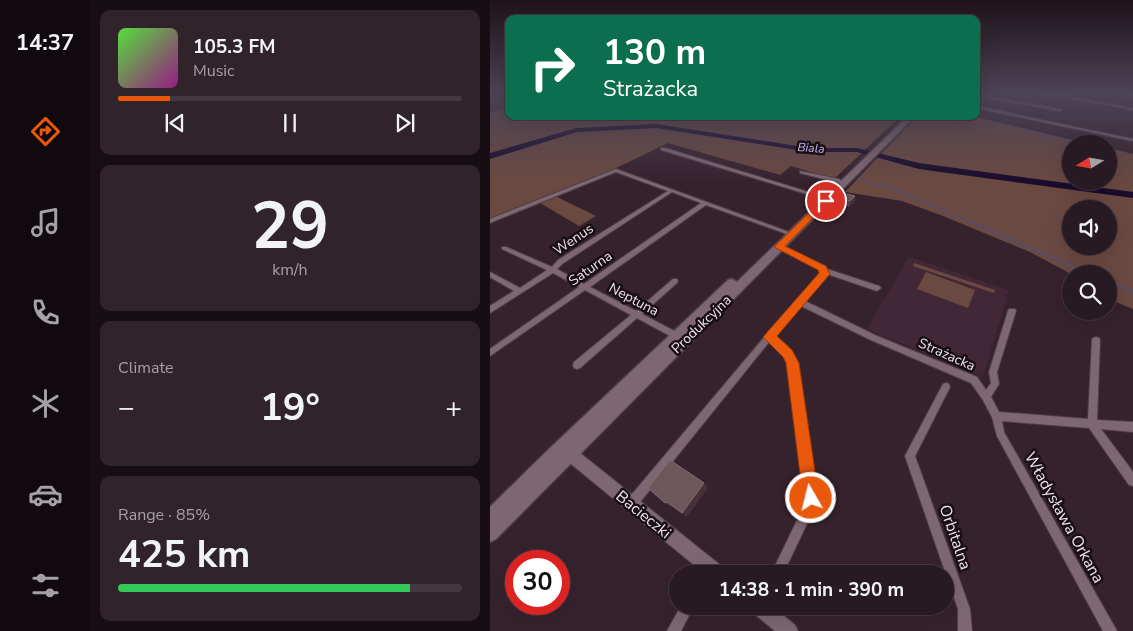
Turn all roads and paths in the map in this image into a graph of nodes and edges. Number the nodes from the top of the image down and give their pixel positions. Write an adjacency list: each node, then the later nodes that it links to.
1 (900, 122): 6 (main road, Produkcyjna)
2 (905, 122): 6 (main road, Produkcyjna)
3 (1057, 122): 4 (street)
4 (1133, 140)
5 (663, 149): 10 (street)
6 (871, 153): 8 (main road, Produkcyjna); 14 (main road, Produkcyjna)
7 (802, 172): 8 (street)
8 (838, 181): 10 (main road, Produkcyjna)
9 (672, 190): 11 (street); 12 (street); 16 (street, Wenus)
10 (822, 197): 13 (main road, Produkcyjna)
11 (705, 203): 13 (street); 20 (street, Saturna)
12 (490, 221)
13 (786, 232): 28 (main road, Produkcyjna)
14 (779, 247): 17 (street); 28 (main road, Produkcyjna)
15 (504, 248): 16 (street, Neptuna)
16 (553, 270): 20 (street, Neptuna); 22 (street, Wenus)
17 (825, 271): 21 (street); 23 (street)
18 (490, 274): 22 (street)
19 (675, 280): 26 (street)
20 (584, 287): 26 (street, Neptuna); 30 (street, Saturna)
21 (878, 288)
22 (520, 291): 24 (street, Wenus)
23 (800, 302): 27 (street); 33 (street, Strażacka)
24 (490, 310)
25 (1012, 311): 33 (street)
26 (636, 315): 28 (street, Neptuna); 31 (street)
27 (769, 337): 39 (street); 43 (street)
28 (681, 338): 37 (main road, Produkcyjna)
29 (1096, 340): 35 (street)
30 (490, 353)
31 (577, 365)
32 (946, 387): 48 (street, Orbitalna)
33 (986, 397): 34 (street, Strażacka)
34 (996, 416): 35 (street); 49 (street, Władysława Orkana)
35 (1092, 425): 36 (street); 38 (street)
36 (1133, 428)
37 (566, 450): 39 (street, Bacieczki); 40 (main road, Produkcyjna); 41 (main road, Produkcyjna)
38 (1133, 481)
39 (632, 503): 42 (street, Bacieczki)
40 (490, 519)
41 (490, 533)
42 (705, 565)
43 (781, 565)
44 (683, 615): 46 (street)
45 (770, 615): 47 (street)
46 (674, 631)
47 (789, 631)
48 (965, 631)
49 (1110, 631)

